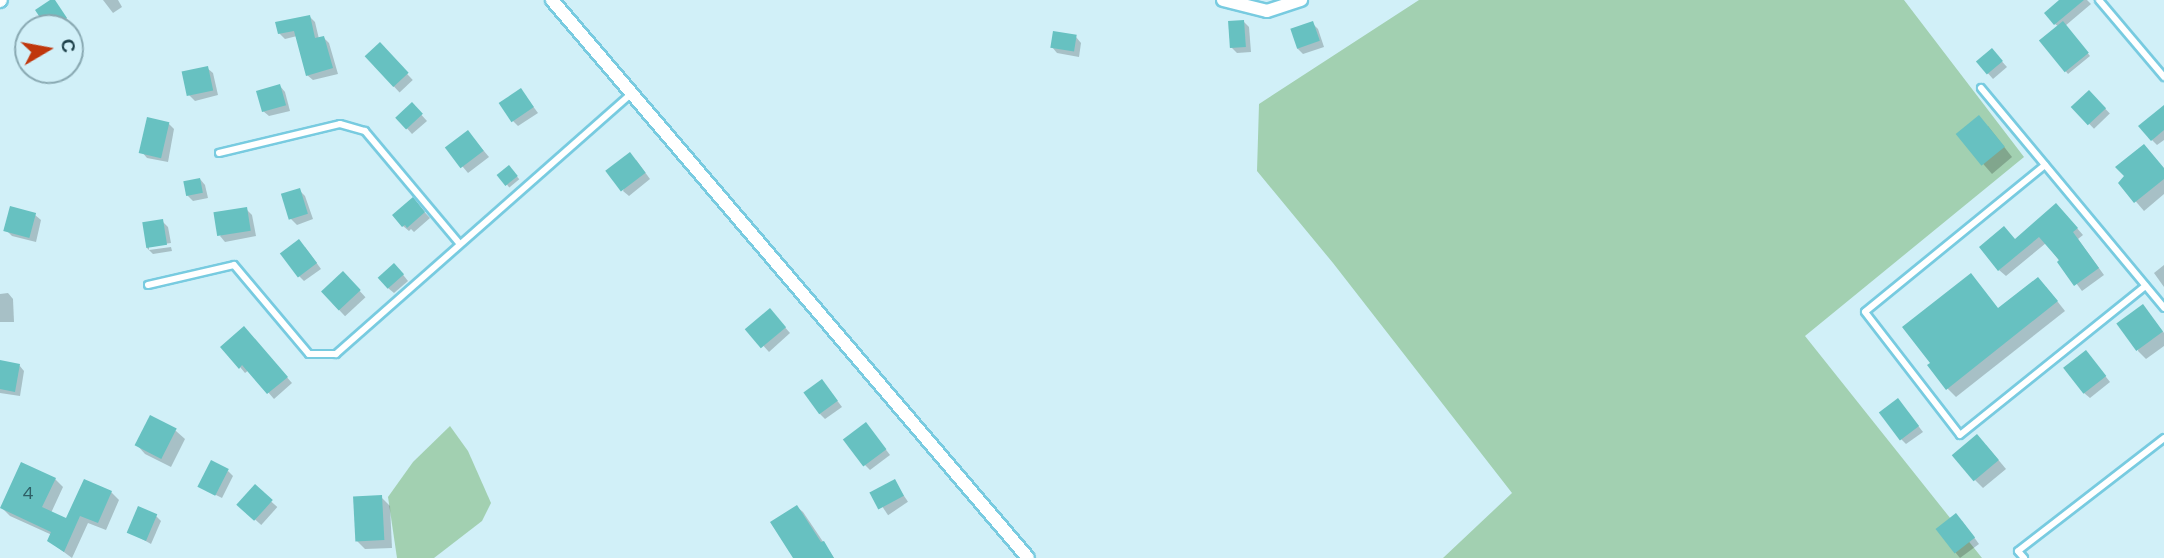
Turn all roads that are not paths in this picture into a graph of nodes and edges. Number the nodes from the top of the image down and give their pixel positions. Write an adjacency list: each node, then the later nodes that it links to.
1 (552, 0): 7 (street)
2 (1223, 0): 3 (street)
3 (1301, 0)
4 (2099, 0): 5 (lane)
5 (2164, 77)
6 (1981, 88): 9 (lane)
7 (632, 93): 10 (lane); 15 (street)
8 (219, 153): 10 (lane)
9 (2045, 165): 12 (lane); 12 (lane)
10 (459, 243): 11 (lane)
11 (148, 285)
12 (2145, 285): 13 (lane)
13 (2164, 308)
14 (2164, 438): 16 (lane)
15 (1028, 558)
16 (2024, 558)

